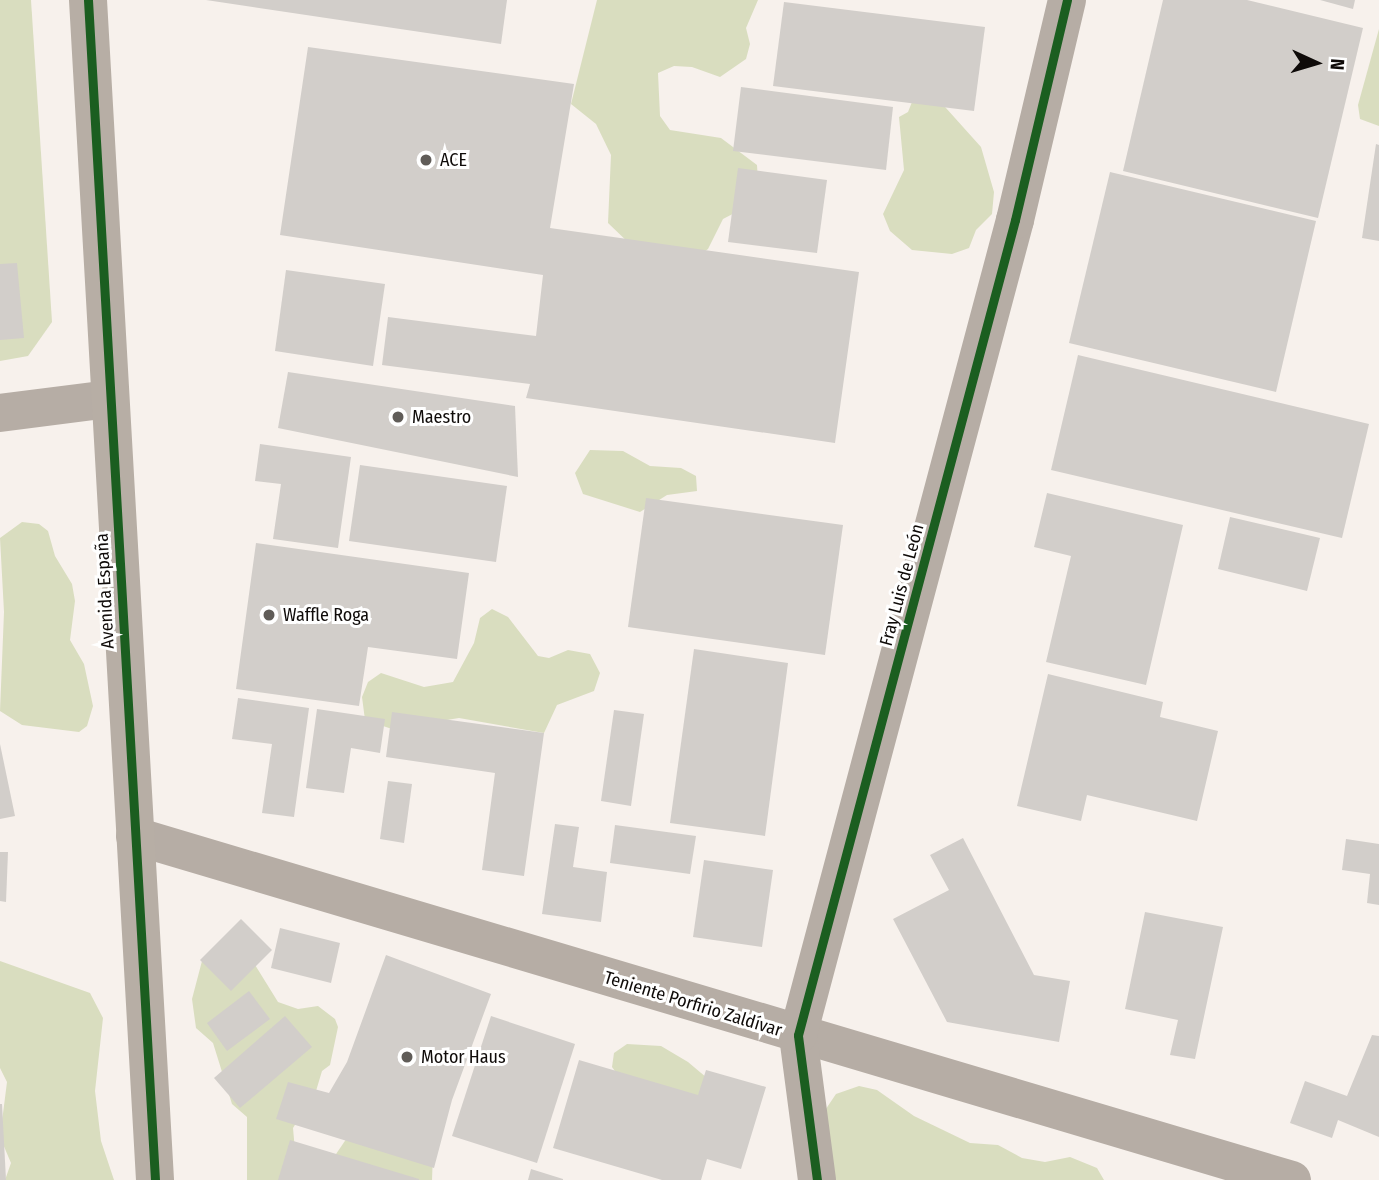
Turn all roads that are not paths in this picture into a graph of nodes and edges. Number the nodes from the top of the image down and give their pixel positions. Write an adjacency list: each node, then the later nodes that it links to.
1 (88, 0): 3 (main road, Avenida España)
2 (1067, 0): 6 (street, Fray Luis de León)
3 (109, 399): 4 (street); 5 (main road, Avenida España)
4 (0, 413)
5 (135, 836): 6 (street, Teniente Porfirio Zaldívar); 7 (main road, Avenida España)
6 (798, 1035): 8 (street, Fray Luis de León); 9 (street, Teniente Porfirio Zaldívar)
7 (155, 1180)
8 (817, 1180)
9 (1292, 1180)

